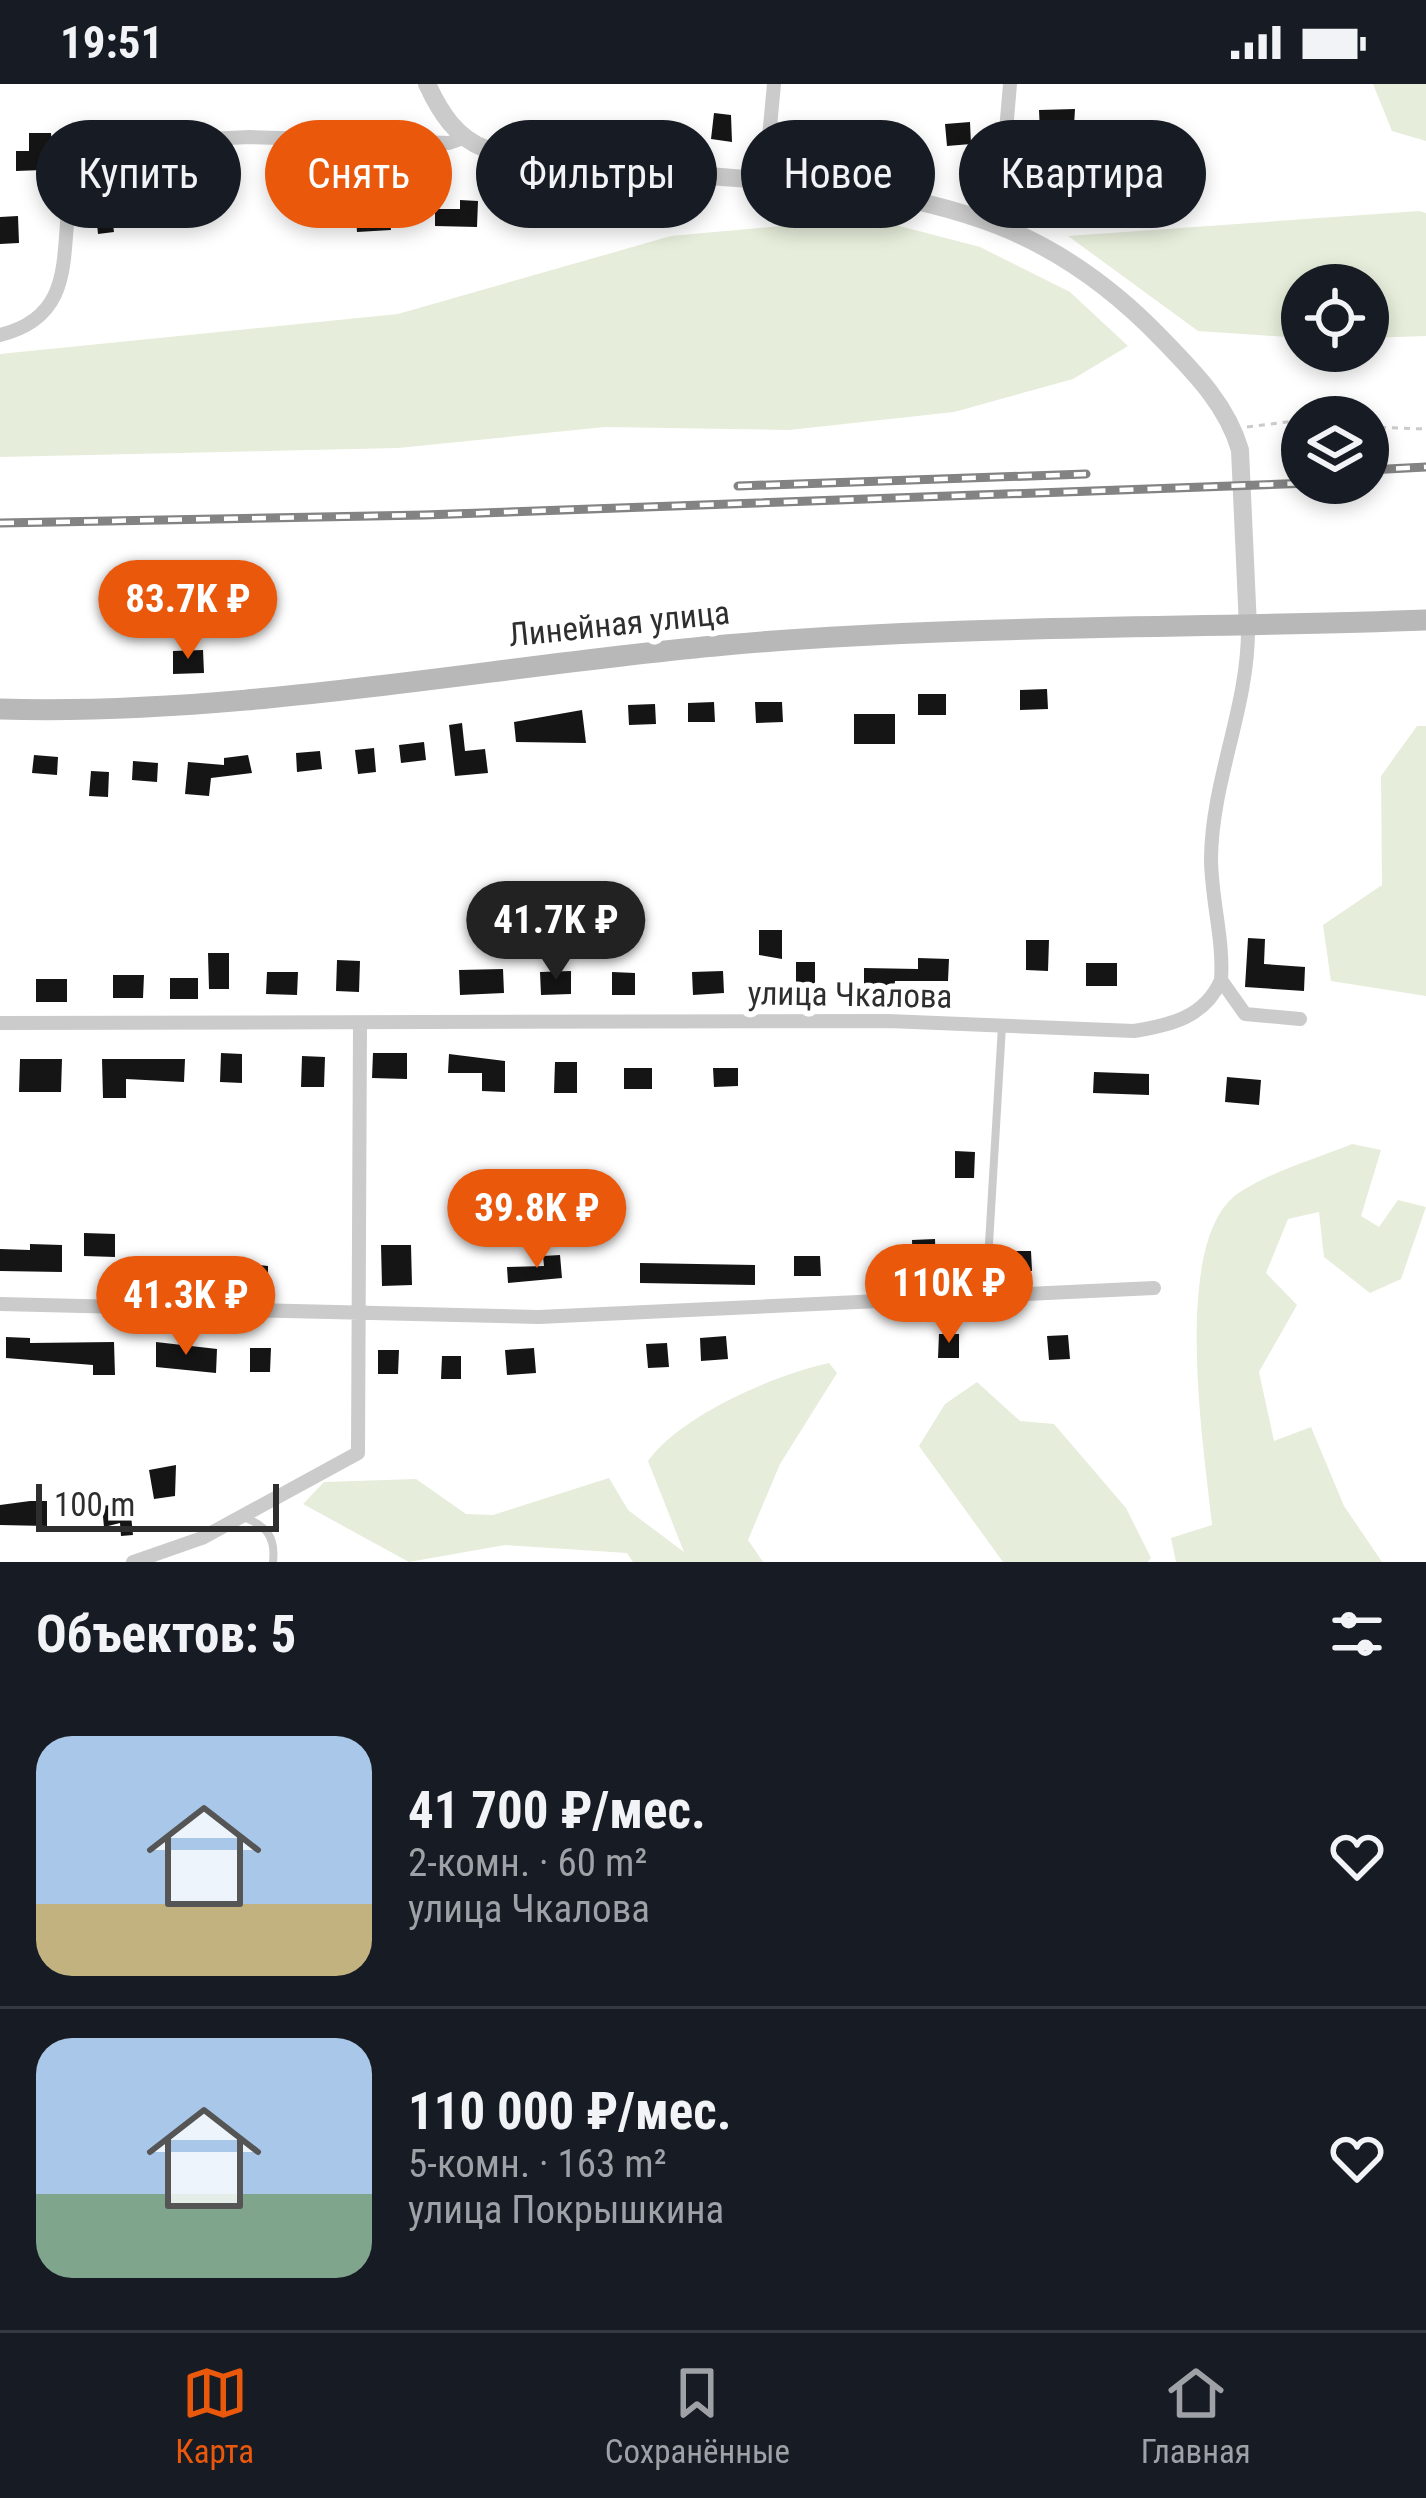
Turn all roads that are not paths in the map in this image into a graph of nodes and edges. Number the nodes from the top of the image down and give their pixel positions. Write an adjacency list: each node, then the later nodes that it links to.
1 (427, 84): 6 (street)
2 (774, 84): 4 (street)
3 (1010, 84): 5 (street)
4 (771, 120)
5 (1007, 120)
6 (466, 137): 7 (street); 9 (street)
7 (0, 335)
8 (1426, 620): 9 (main road, Линейная улица)
9 (1247, 627): 10 (main road, Линейная улица); 11 (street)
10 (0, 709)
11 (1221, 980): 12 (street); 14 (street, улица Чкалова)
12 (1300, 1019)
13 (0, 1023): 15 (street, улица Чкалова)
14 (1002, 1023): 15 (street, улица Чкалова); 17 (lane)
15 (360, 1024): 19 (street)
16 (1154, 1288): 17 (street)
17 (986, 1294): 19 (street)
18 (0, 1304): 19 (street)
19 (359, 1313): 20 (street)
20 (242, 1516): 21 (street); 22 (lane)
21 (133, 1562)
22 (273, 1562)

